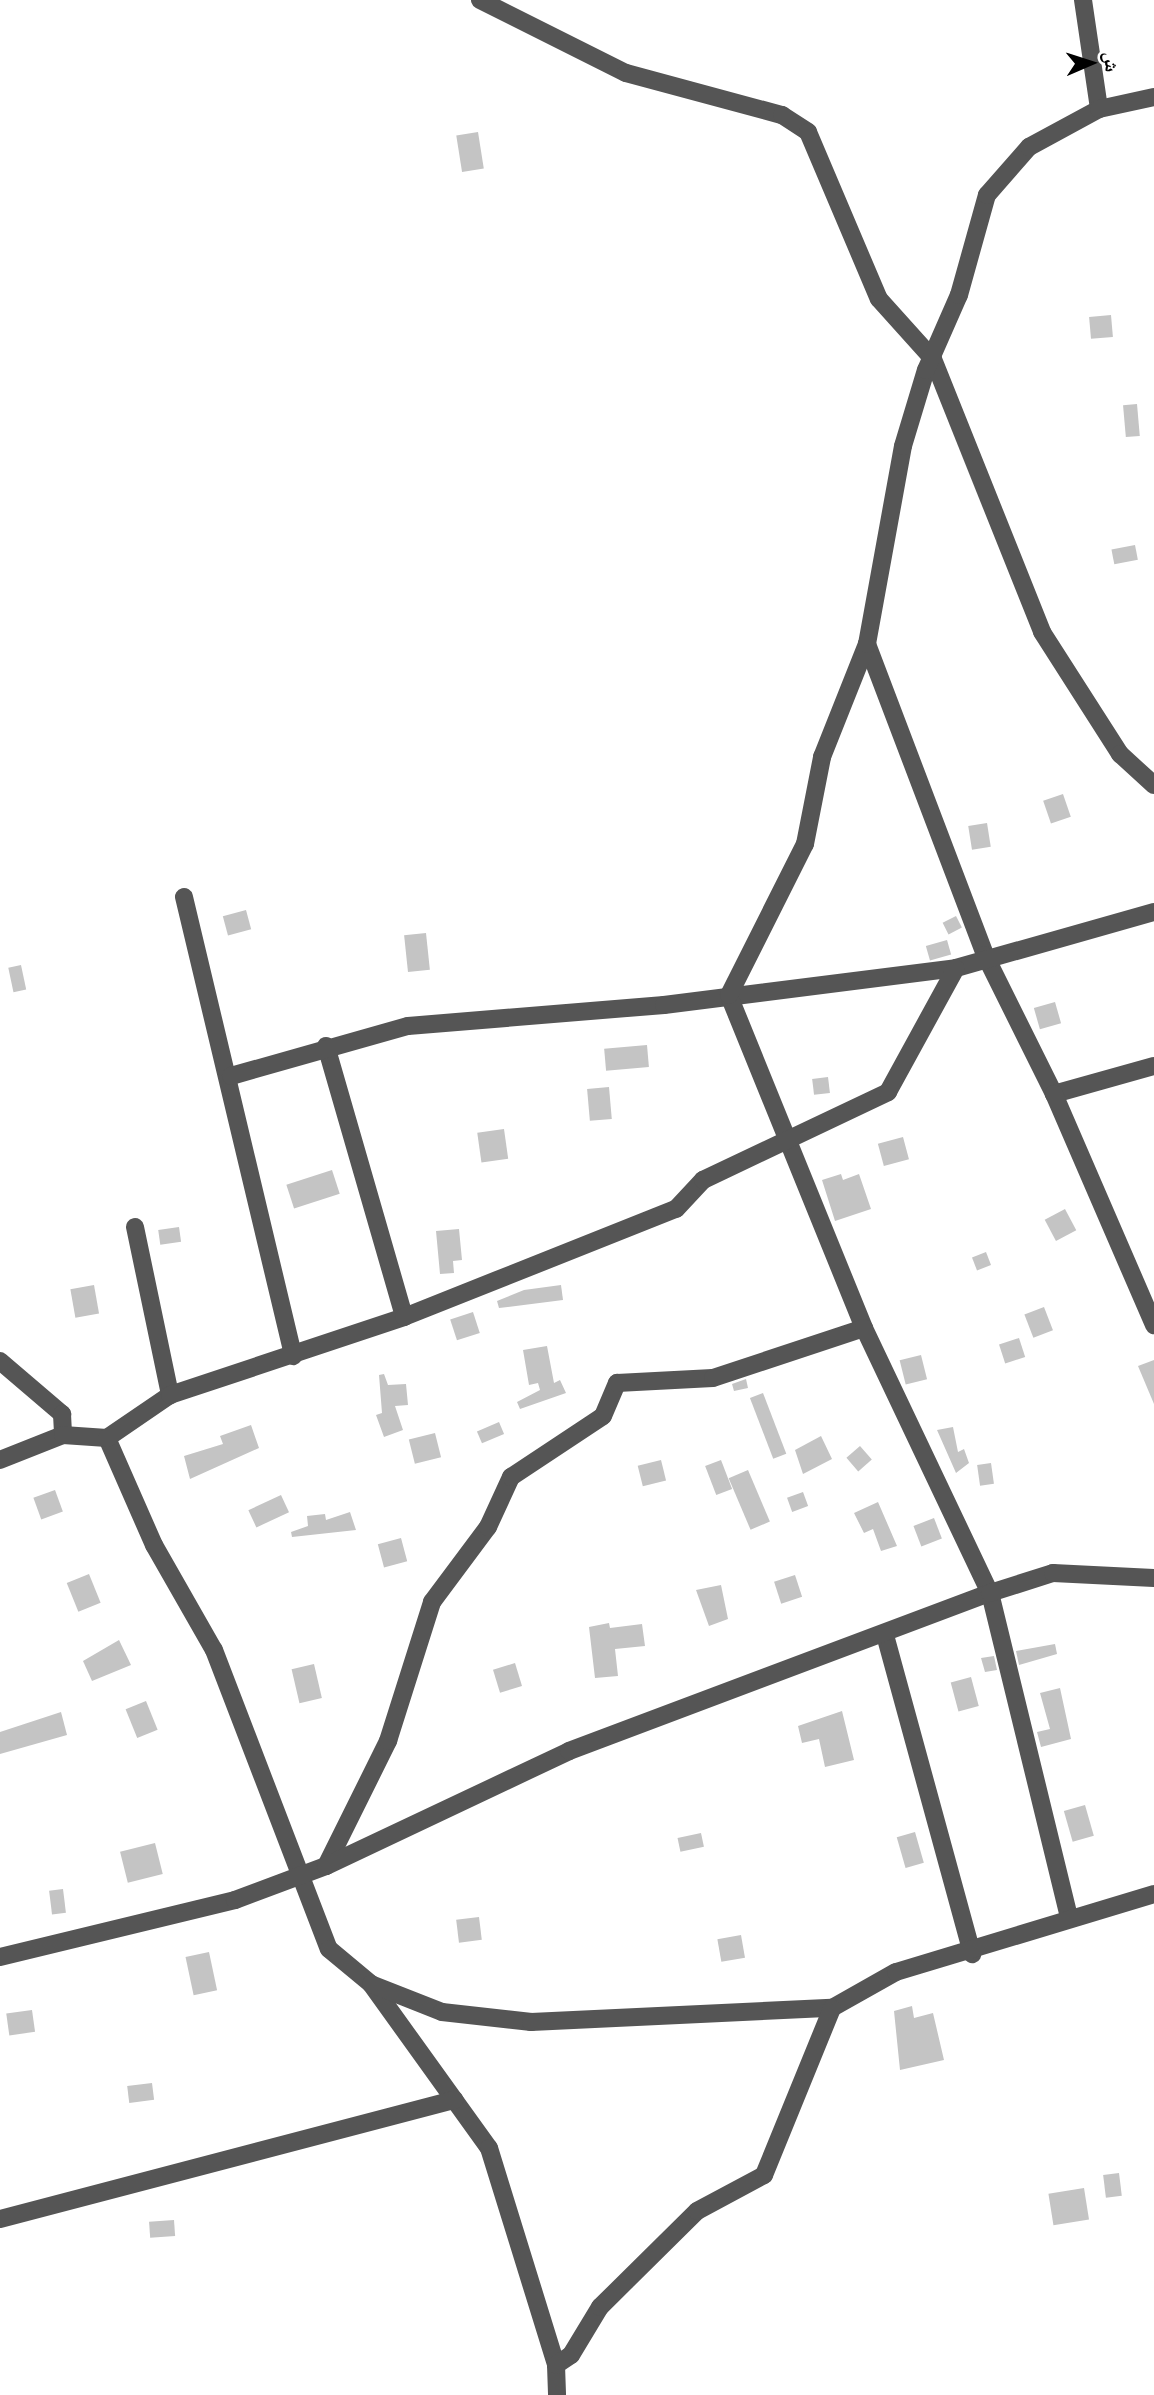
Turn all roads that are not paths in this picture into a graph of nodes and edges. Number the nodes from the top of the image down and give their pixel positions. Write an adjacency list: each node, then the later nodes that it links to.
1 (480, 0): 5 (street)
2 (1083, 0): 4 (street)
3 (1154, 97): 4 (street)
4 (1099, 109): 5 (street)
5 (933, 359): 6 (street); 7 (street)
6 (867, 644): 10 (street); 12 (street)
7 (1154, 785)
8 (184, 897): 15 (street)
9 (1154, 912): 10 (street)
10 (985, 955): 11 (street); 16 (street)
11 (956, 968): 12 (street); 17 (street)
12 (729, 995): 13 (street); 17 (street)
13 (326, 1046): 15 (street); 19 (street)
14 (1154, 1066): 16 (street)
15 (231, 1076): 22 (street)
16 (1054, 1094): 20 (street)
17 (787, 1139): 19 (street); 21 (street)
18 (135, 1227): 24 (street)
19 (404, 1317): 22 (street)
20 (1154, 1325)
21 (864, 1328): 29 (street); 31 (street)
22 (293, 1356): 24 (street)
23 (0, 1361): 25 (street)
24 (170, 1395): 26 (street)
25 (63, 1435): 26 (street); 27 (street)
26 (107, 1438): 32 (street)
27 (0, 1460)
28 (1154, 1578): 29 (street)
29 (990, 1593): 30 (street); 34 (street)
30 (885, 1635): 31 (street); 35 (street)
31 (327, 1866): 32 (street)
32 (299, 1874): 36 (street); 37 (street)
33 (1154, 1894): 34 (street)
34 (1069, 1918): 35 (street)
35 (972, 1954): 38 (street)
36 (0, 1957)
37 (372, 1984): 38 (street); 39 (street)
38 (832, 2008): 41 (street)
39 (455, 2100): 40 (street); 41 (street)
40 (0, 2219)
41 (556, 2365): 42 (street)
42 (557, 2395)

